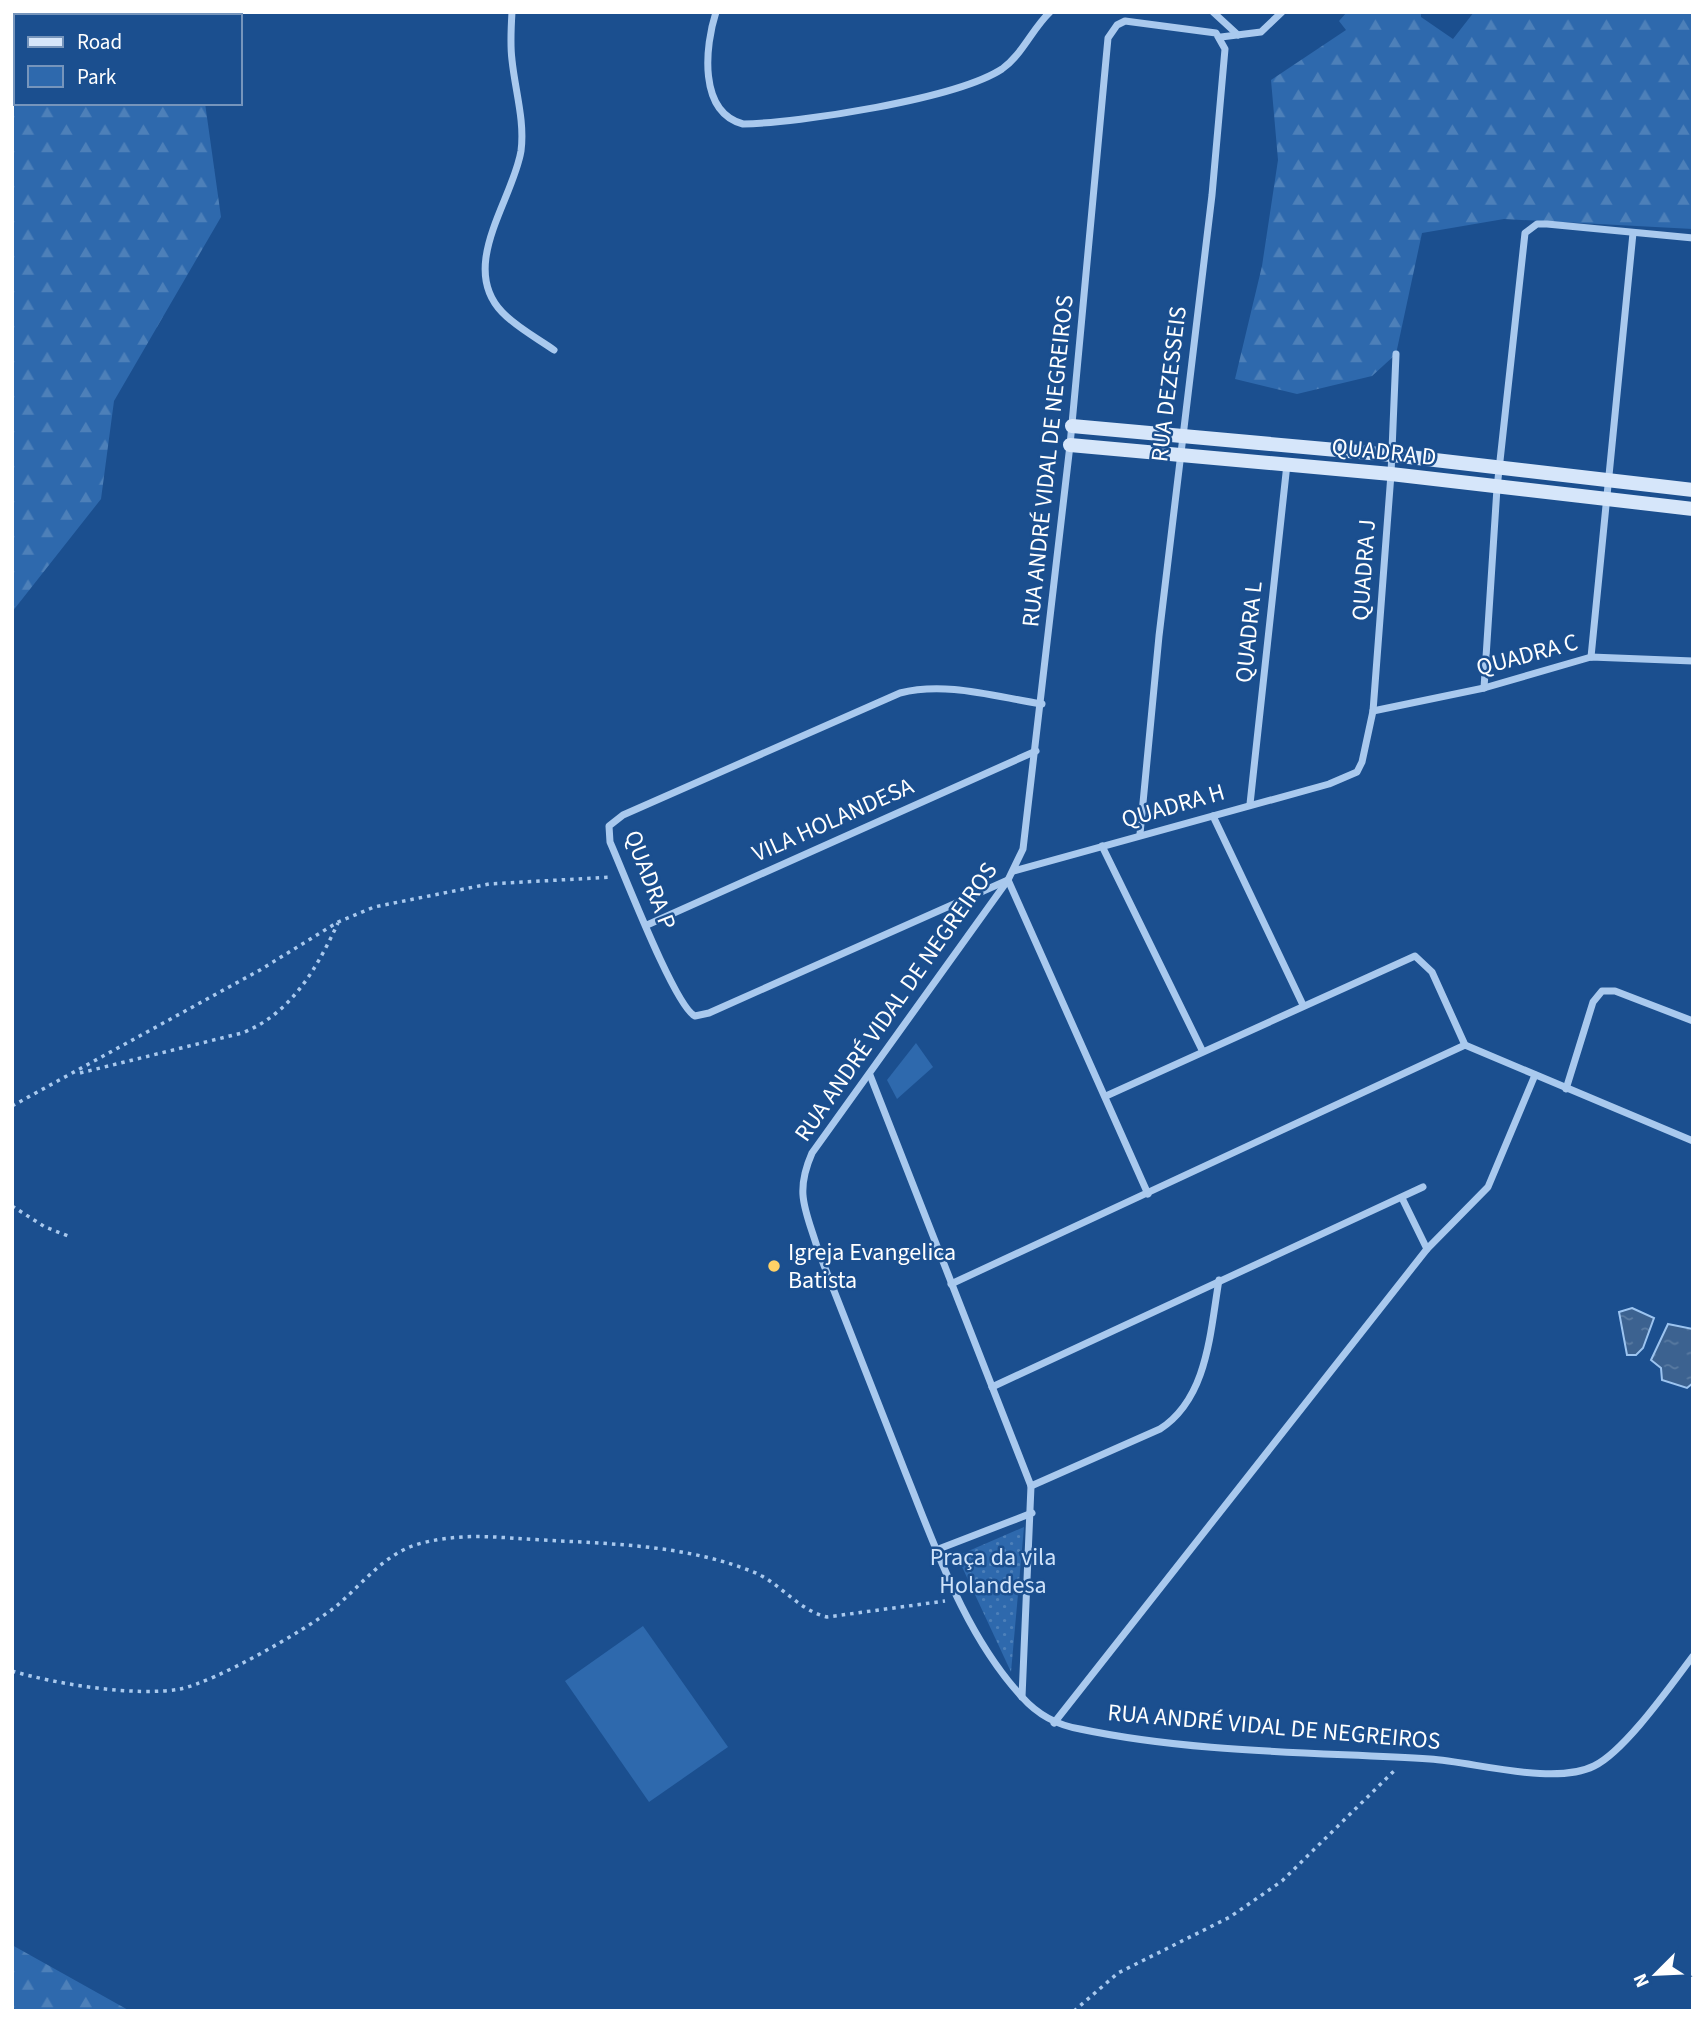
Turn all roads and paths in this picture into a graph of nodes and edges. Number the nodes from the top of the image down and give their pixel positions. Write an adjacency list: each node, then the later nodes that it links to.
1 (512, 12): 10 (street)
2 (716, 12): 3 (street)
3 (1050, 12)
4 (1213, 12): 6 (street)
5 (1282, 12): 6 (street)
6 (1238, 35): 7 (street)
7 (1221, 37): 12 (street, RUA ANDRÉ VIDAL DE NEGREIROS); 13 (street, RUA DEZESSEIS)
8 (1633, 233): 9 (street); 18 (street); 20 (street)
9 (1693, 238)
10 (554, 350)
11 (1396, 354): 16 (street, QUADRA J)
12 (1072, 426): 13 (street, QUADRA D); 14 (street, RUA ANDRÉ VIDAL DE NEGREIROS)
13 (1182, 435): 15 (street, RUA DEZESSEIS); 16 (street, QUADRA D)
14 (1070, 445): 15 (street, QUADRA D); 28 (street, RUA ANDRÉ VIDAL DE NEGREIROS)
15 (1180, 454): 17 (street, QUADRA D); 34 (street, RUA DEZESSEIS)
16 (1392, 455): 18 (street, QUADRA D); 19 (street, QUADRA J)
17 (1287, 464): 19 (street, QUADRA D); 32 (street, QUADRA L)
18 (1499, 469): 20 (street, QUADRA D); 21 (street)
19 (1391, 474): 21 (street, QUADRA D); 29 (street, QUADRA J)
20 (1607, 480): 22 (street, QUADRA D); 23 (street)
21 (1497, 488): 23 (street, QUADRA D); 27 (street)
22 (1693, 490)
23 (1605, 499): 24 (street, QUADRA D); 25 (street)
24 (1693, 509)
25 (1591, 657): 26 (street, QUADRA C); 27 (street, QUADRA C)
26 (1693, 661)
27 (1484, 688): 29 (street, QUADRA C)
28 (1042, 704): 30 (street, RUA ANDRÉ VIDAL DE NEGREIROS); 37 (street, QUADRA P)
29 (1373, 711): 31 (street, QUADRA J)
30 (1035, 751): 36 (street, RUA ANDRÉ VIDAL DE NEGREIROS); 40 (street, VILA HOLANDESA)
31 (1344, 780): 32 (street, QUADRA H)
32 (1250, 804): 33 (street, QUADRA H)
33 (1213, 816): 34 (street, QUADRA H); 41 (street)
34 (1140, 834): 35 (street, QUADRA H)
35 (1102, 846): 36 (street, QUADRA H); 44 (street)
36 (1014, 871): 38 (street, RUA ANDRÉ VIDAL DE NEGREIROS)
37 (625, 876): 39 (path); 40 (street, QUADRA P)
38 (1008, 880): 40 (street, QUADRA P); 46 (street, RUA ANDRÉ VIDAL DE NEGREIROS); 49 (street)
39 (338, 922): 45 (path); 45 (path)
40 (647, 925)
41 (1303, 1005): 43 (street); 44 (street)
42 (1693, 1021): 48 (street)
43 (1465, 1045): 47 (street); 53 (street)
44 (1202, 1050): 49 (street)
45 (74, 1074): 50 (path)
46 (870, 1075): 59 (street); 63 (street, RUA ANDRÉ VIDAL DE NEGREIROS)
47 (1535, 1075): 48 (street); 57 (street)
48 (1566, 1089): 51 (street)
49 (1106, 1096): 53 (street)
50 (12, 1106)
51 (1693, 1142)
52 (1423, 1187): 54 (street)
53 (1148, 1194): 59 (street)
54 (1402, 1198): 57 (street); 58 (street)
55 (12, 1206): 56 (path)
56 (71, 1237)
57 (1427, 1249): 68 (street)
58 (1219, 1280): 60 (street); 61 (street)
59 (951, 1284): 60 (street)
60 (992, 1387): 61 (street)
61 (1031, 1486): 62 (street)
62 (1032, 1513): 63 (street); 67 (street)
63 (936, 1550): 64 (street, RUA ANDRÉ VIDAL DE NEGREIROS)
64 (958, 1599): 66 (path); 67 (street, RUA ANDRÉ VIDAL DE NEGREIROS)
65 (1693, 1656): 69 (street, RUA ANDRÉ VIDAL DE NEGREIROS)
66 (12, 1671)
67 (1022, 1698): 68 (street, RUA ANDRÉ VIDAL DE NEGREIROS)
68 (1054, 1723): 69 (street, RUA ANDRÉ VIDAL DE NEGREIROS)
69 (1406, 1759): 70 (path)
70 (1074, 2011)

